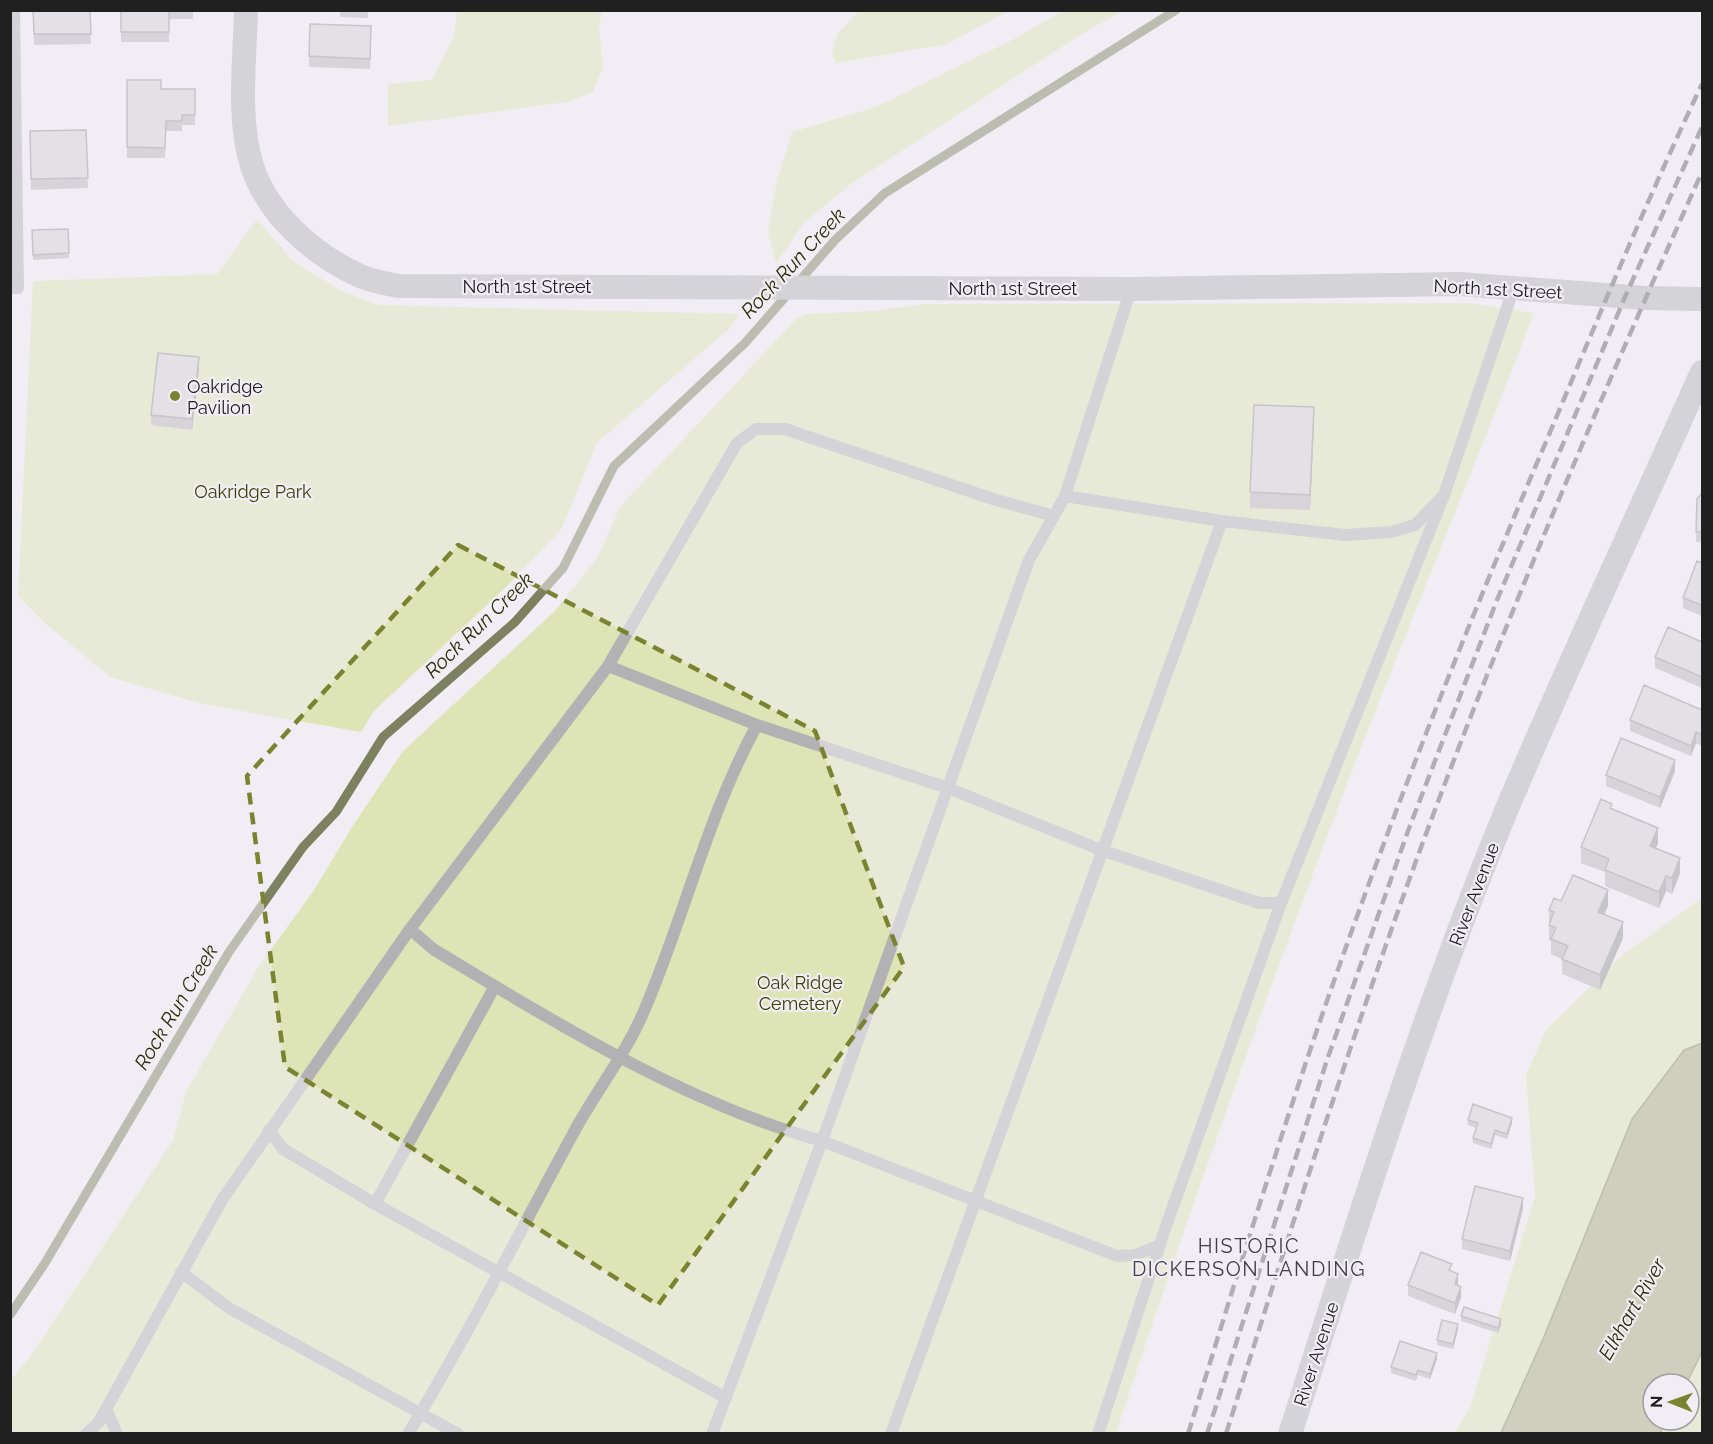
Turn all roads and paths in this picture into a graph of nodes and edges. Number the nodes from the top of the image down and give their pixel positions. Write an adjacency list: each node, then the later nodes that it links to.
1 (14, 10): 4 (lane)
2 (246, 10): 5 (street, North 1st Street)
3 (1514, 287): 5 (street, North 1st Street); 6 (street, North 1st Street); 8 (lane)
4 (10, 288)
5 (1131, 289): 9 (lane)
6 (1702, 299)
7 (1702, 372): 37 (street, River Avenue)
8 (1444, 495): 11 (lane); 16 (lane)
9 (1065, 496): 10 (lane); 11 (lane)
10 (1054, 516): 12 (lane); 14 (lane)
11 (1222, 521): 15 (lane)
12 (608, 666): 13 (lane); 17 (lane)
13 (757, 725): 14 (lane); 19 (lane)
14 (948, 788): 15 (lane); 21 (lane)
15 (1101, 850): 16 (lane); 22 (lane)
16 (1281, 903): 24 (lane)
17 (410, 929): 18 (lane); 20 (lane)
18 (495, 986): 19 (lane); 23 (lane)
19 (620, 1058): 21 (lane); 26 (lane)
20 (269, 1131): 23 (lane); 25 (lane)
21 (822, 1141): 22 (lane); 27 (lane)
22 (975, 1199): 24 (lane); 35 (lane)
23 (375, 1204): 26 (lane)
24 (1160, 1245): 36 (lane)
25 (181, 1272): 28 (lane); 29 (lane)
26 (500, 1274): 27 (lane); 29 (lane)
27 (726, 1398): 34 (lane)
28 (106, 1409): 30 (lane); 31 (lane)
29 (421, 1413): 32 (lane); 33 (lane)
30 (86, 1434)
31 (117, 1434)
32 (408, 1434)
33 (458, 1434)
34 (712, 1434)
35 (891, 1434)
36 (1098, 1434)
37 (1290, 1434)

